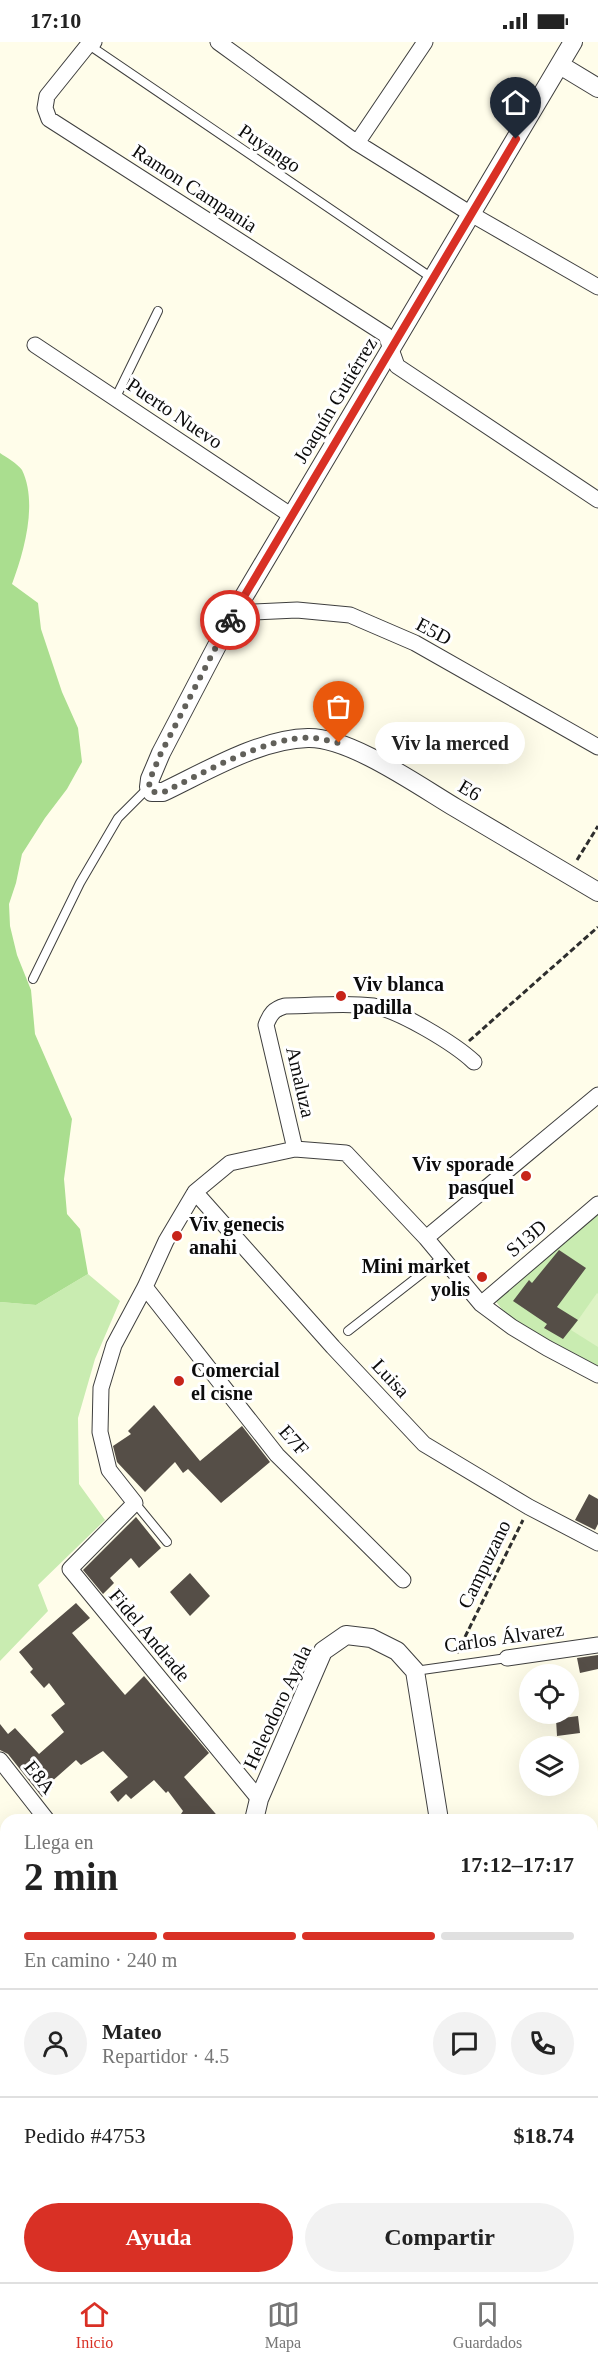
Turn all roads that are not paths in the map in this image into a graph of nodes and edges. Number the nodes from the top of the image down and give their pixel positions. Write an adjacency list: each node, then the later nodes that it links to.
1 (218, 42): 7 (street)
2 (425, 42): 7 (street)
3 (573, 42): 5 (street, Joaquín Gutiérrez)
4 (91, 43): 9 (lane, Puyango); 13 (street, Ramon Campania)
5 (560, 64): 6 (street); 8 (street, Joaquín Gutiérrez)
6 (598, 88)
7 (357, 143): 8 (street)
8 (471, 214): 9 (street, Joaquín Gutiérrez); 10 (street)
9 (433, 279): 13 (street, Joaquín Gutiérrez)
10 (598, 287)
11 (158, 311): 14 (lane)
12 (35, 345): 14 (street, Puerto Nuevo)
13 (390, 351): 15 (street, Ramon Campania); 16 (street, Joaquín Gutiérrez)
14 (115, 399): 16 (street, Puerto Nuevo)
15 (598, 500)
16 (292, 516): 17 (street, Joaquín Gutiérrez)
17 (234, 613): 18 (street, E5D); 19 (street, Joaquín Gutiérrez)
18 (598, 747)
19 (149, 787): 20 (street, E6); 21 (lane)
20 (598, 892)
21 (33, 979)
22 (474, 1062): 24 (street, Amaluza)
23 (598, 1095): 27 (street)
24 (295, 1149): 25 (street); 27 (street)
25 (195, 1192): 29 (street); 35 (street, Luisa)
26 (598, 1204): 30 (street, S13D)
27 (426, 1238): 28 (street)
28 (443, 1257): 30 (street); 31 (lane)
29 (145, 1287): 33 (street); 36 (street, E7F)
30 (481, 1304): 32 (street)
31 (348, 1331)
32 (598, 1375)
33 (135, 1503): 34 (lane); 41 (street, Fidel Andrade)
34 (167, 1542)
35 (598, 1543)
36 (403, 1580)
37 (598, 1645): 38 (street, Carlos Álvarez)
38 (507, 1658): 39 (lane, Carlos Álvarez)
39 (415, 1671): 41 (street, Heleodoro Ayala); 44 (street)
40 (0, 1760): 42 (street, E8A)
41 (259, 1799): 43 (street, Heleodoro Ayala)
42 (42, 1814)
43 (255, 1814)
44 (438, 1814)

